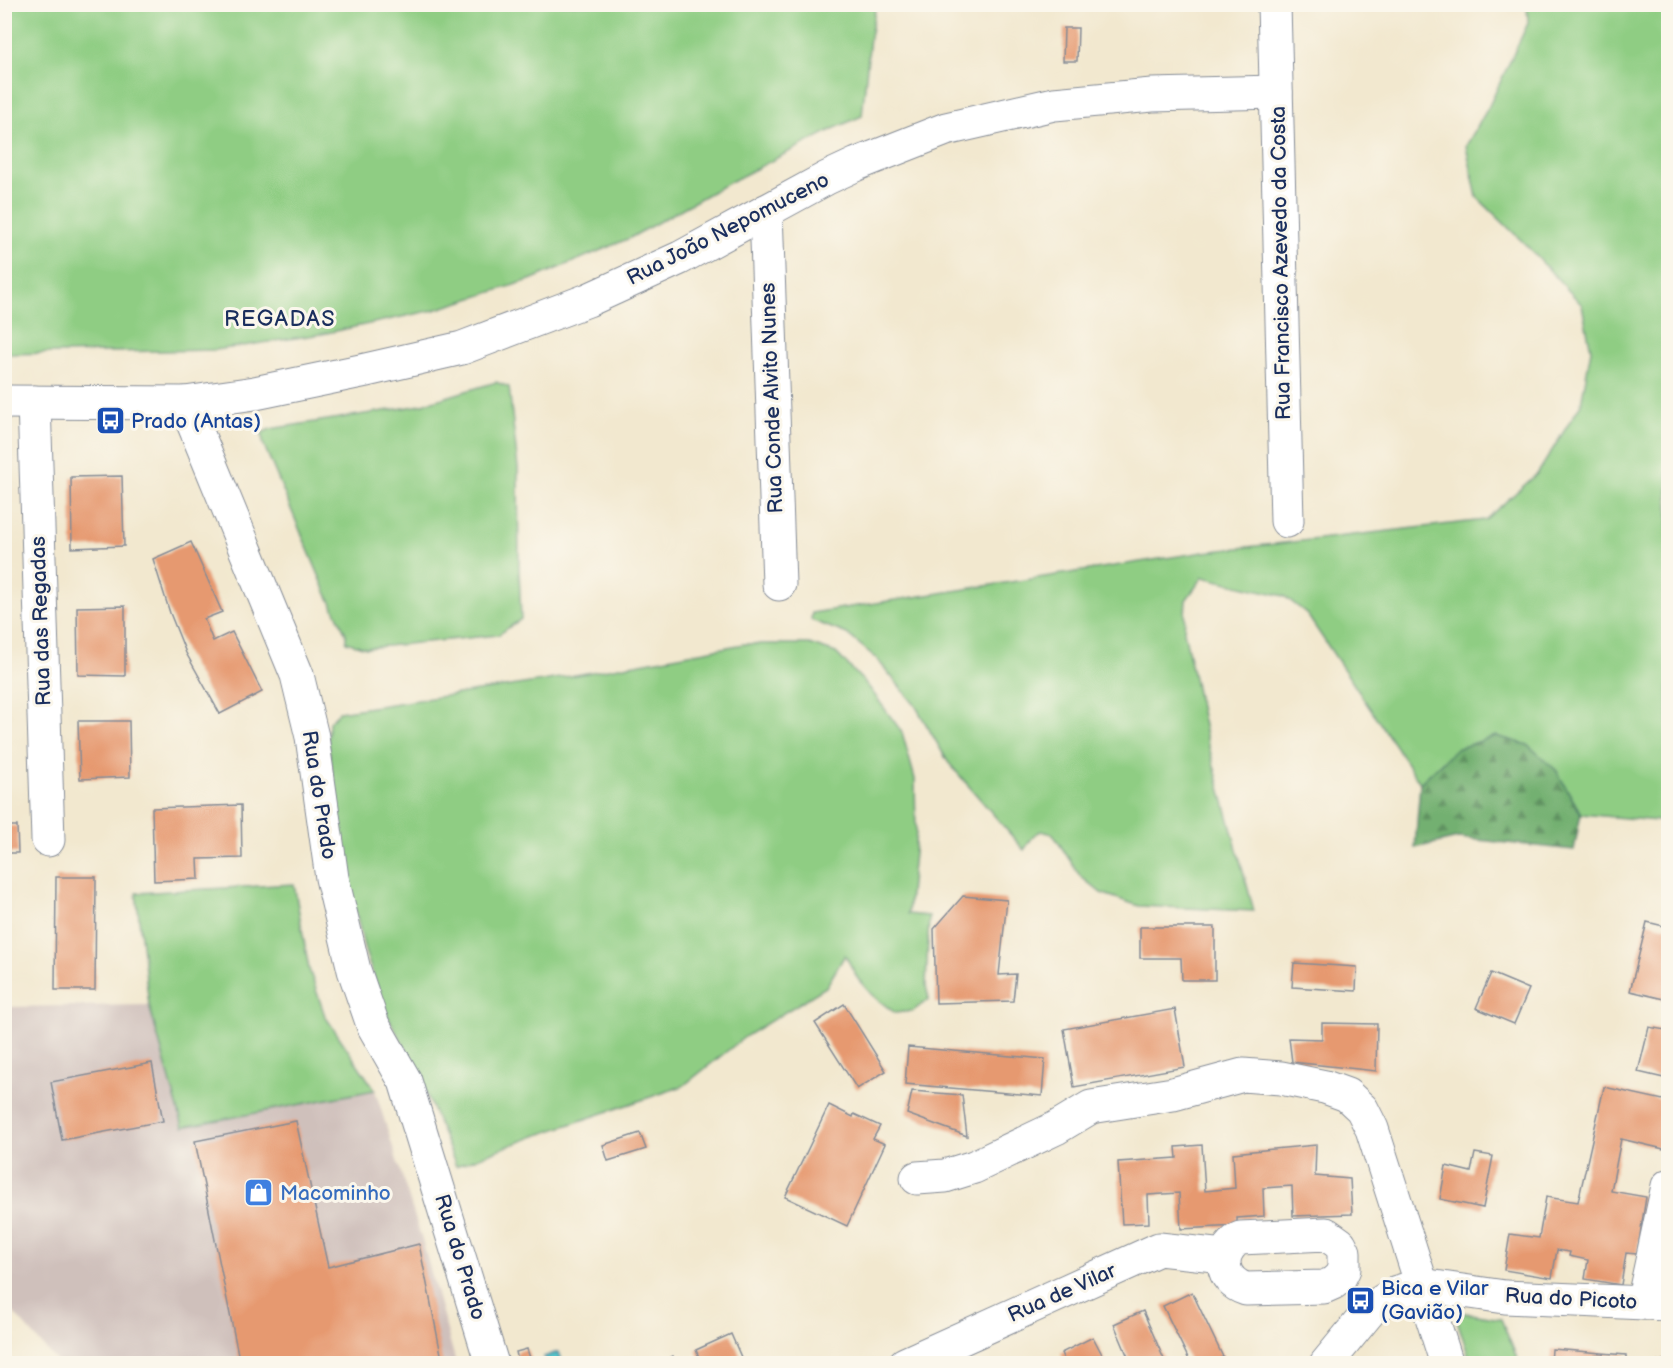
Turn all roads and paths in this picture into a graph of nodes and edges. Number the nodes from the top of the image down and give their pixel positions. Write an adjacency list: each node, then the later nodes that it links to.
1 (1274, 4): 2 (street, Rua Francisco Azevedo da Costa)
2 (1276, 92): 3 (street, Rua João Nepomuceno); 6 (street, Rua Francisco Azevedo da Costa)
3 (766, 211): 5 (street, Rua João Nepomuceno); 7 (street, Rua Conde Alvito Nunes)
4 (19, 402): 5 (street); 8 (street, Rua das Regadas)
5 (185, 403): 14 (street, Rua do Prado)
6 (1287, 521)
7 (779, 584)
8 (48, 840)
9 (917, 1178): 12 (street)
10 (1668, 1186): 13 (street)
11 (1224, 1256): 15 (street, Rua de Vilar)
12 (1421, 1285): 13 (street, Rua do Picoto); 16 (street, Rua do Picoto); 17 (street)
13 (1656, 1304)
14 (492, 1364)
15 (905, 1364)
16 (1326, 1364)
17 (1447, 1364)

